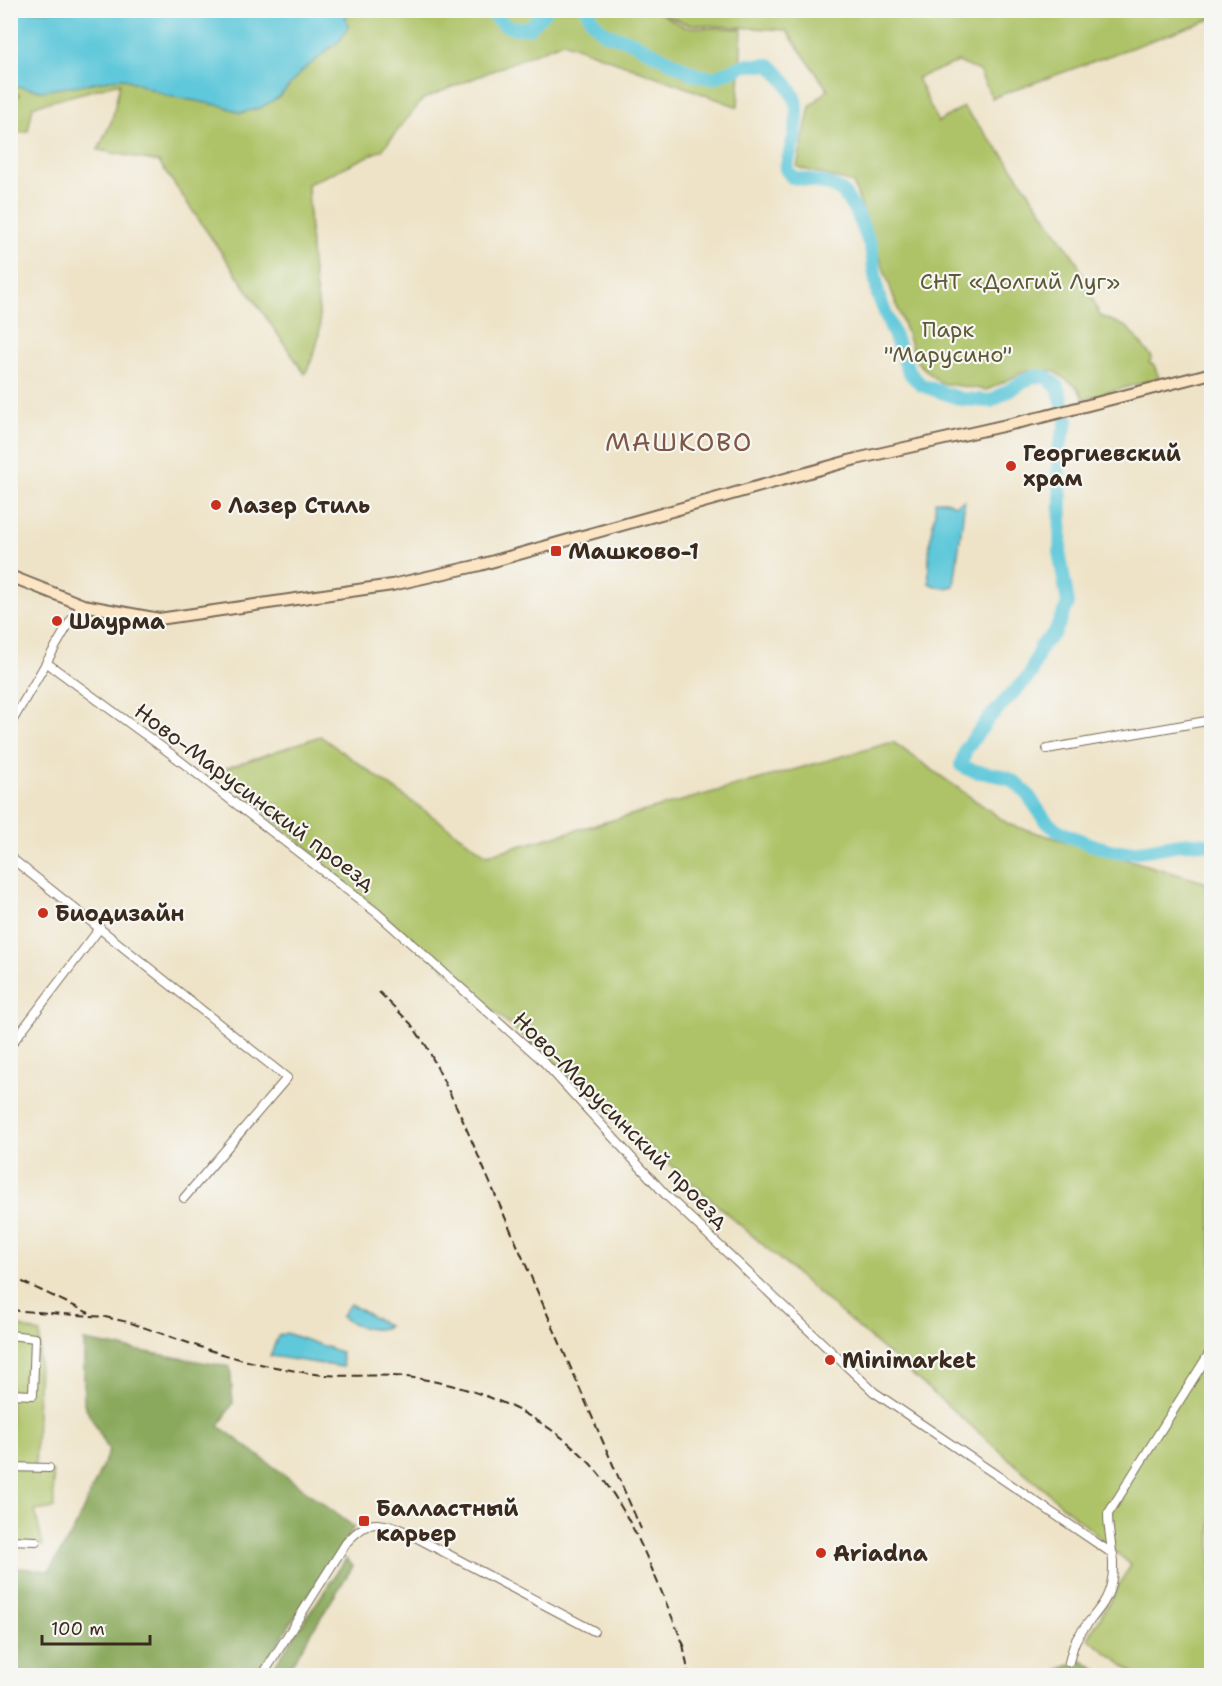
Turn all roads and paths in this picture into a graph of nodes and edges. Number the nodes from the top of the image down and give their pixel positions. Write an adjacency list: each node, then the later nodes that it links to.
1 (1212, 373): 3 (street)
2 (10, 576): 3 (street)
3 (83, 605): 4 (street)
4 (47, 663): 6 (street); 19 (street, Ново-Марусинский проезд)
5 (1212, 720): 7 (street)
6 (10, 725)
7 (1047, 749)
8 (10, 857): 9 (street)
9 (99, 928): 10 (street); 11 (street)
10 (10, 1046)
11 (184, 1198)
12 (10, 1335): 14 (street)
13 (1212, 1349): 19 (street)
14 (10, 1394)
15 (10, 1467): 16 (street)
16 (49, 1468)
17 (10, 1540): 18 (street)
18 (36, 1541)
19 (1113, 1554): 21 (street)
20 (594, 1631): 22 (street)
21 (1069, 1662)
22 (262, 1676)

